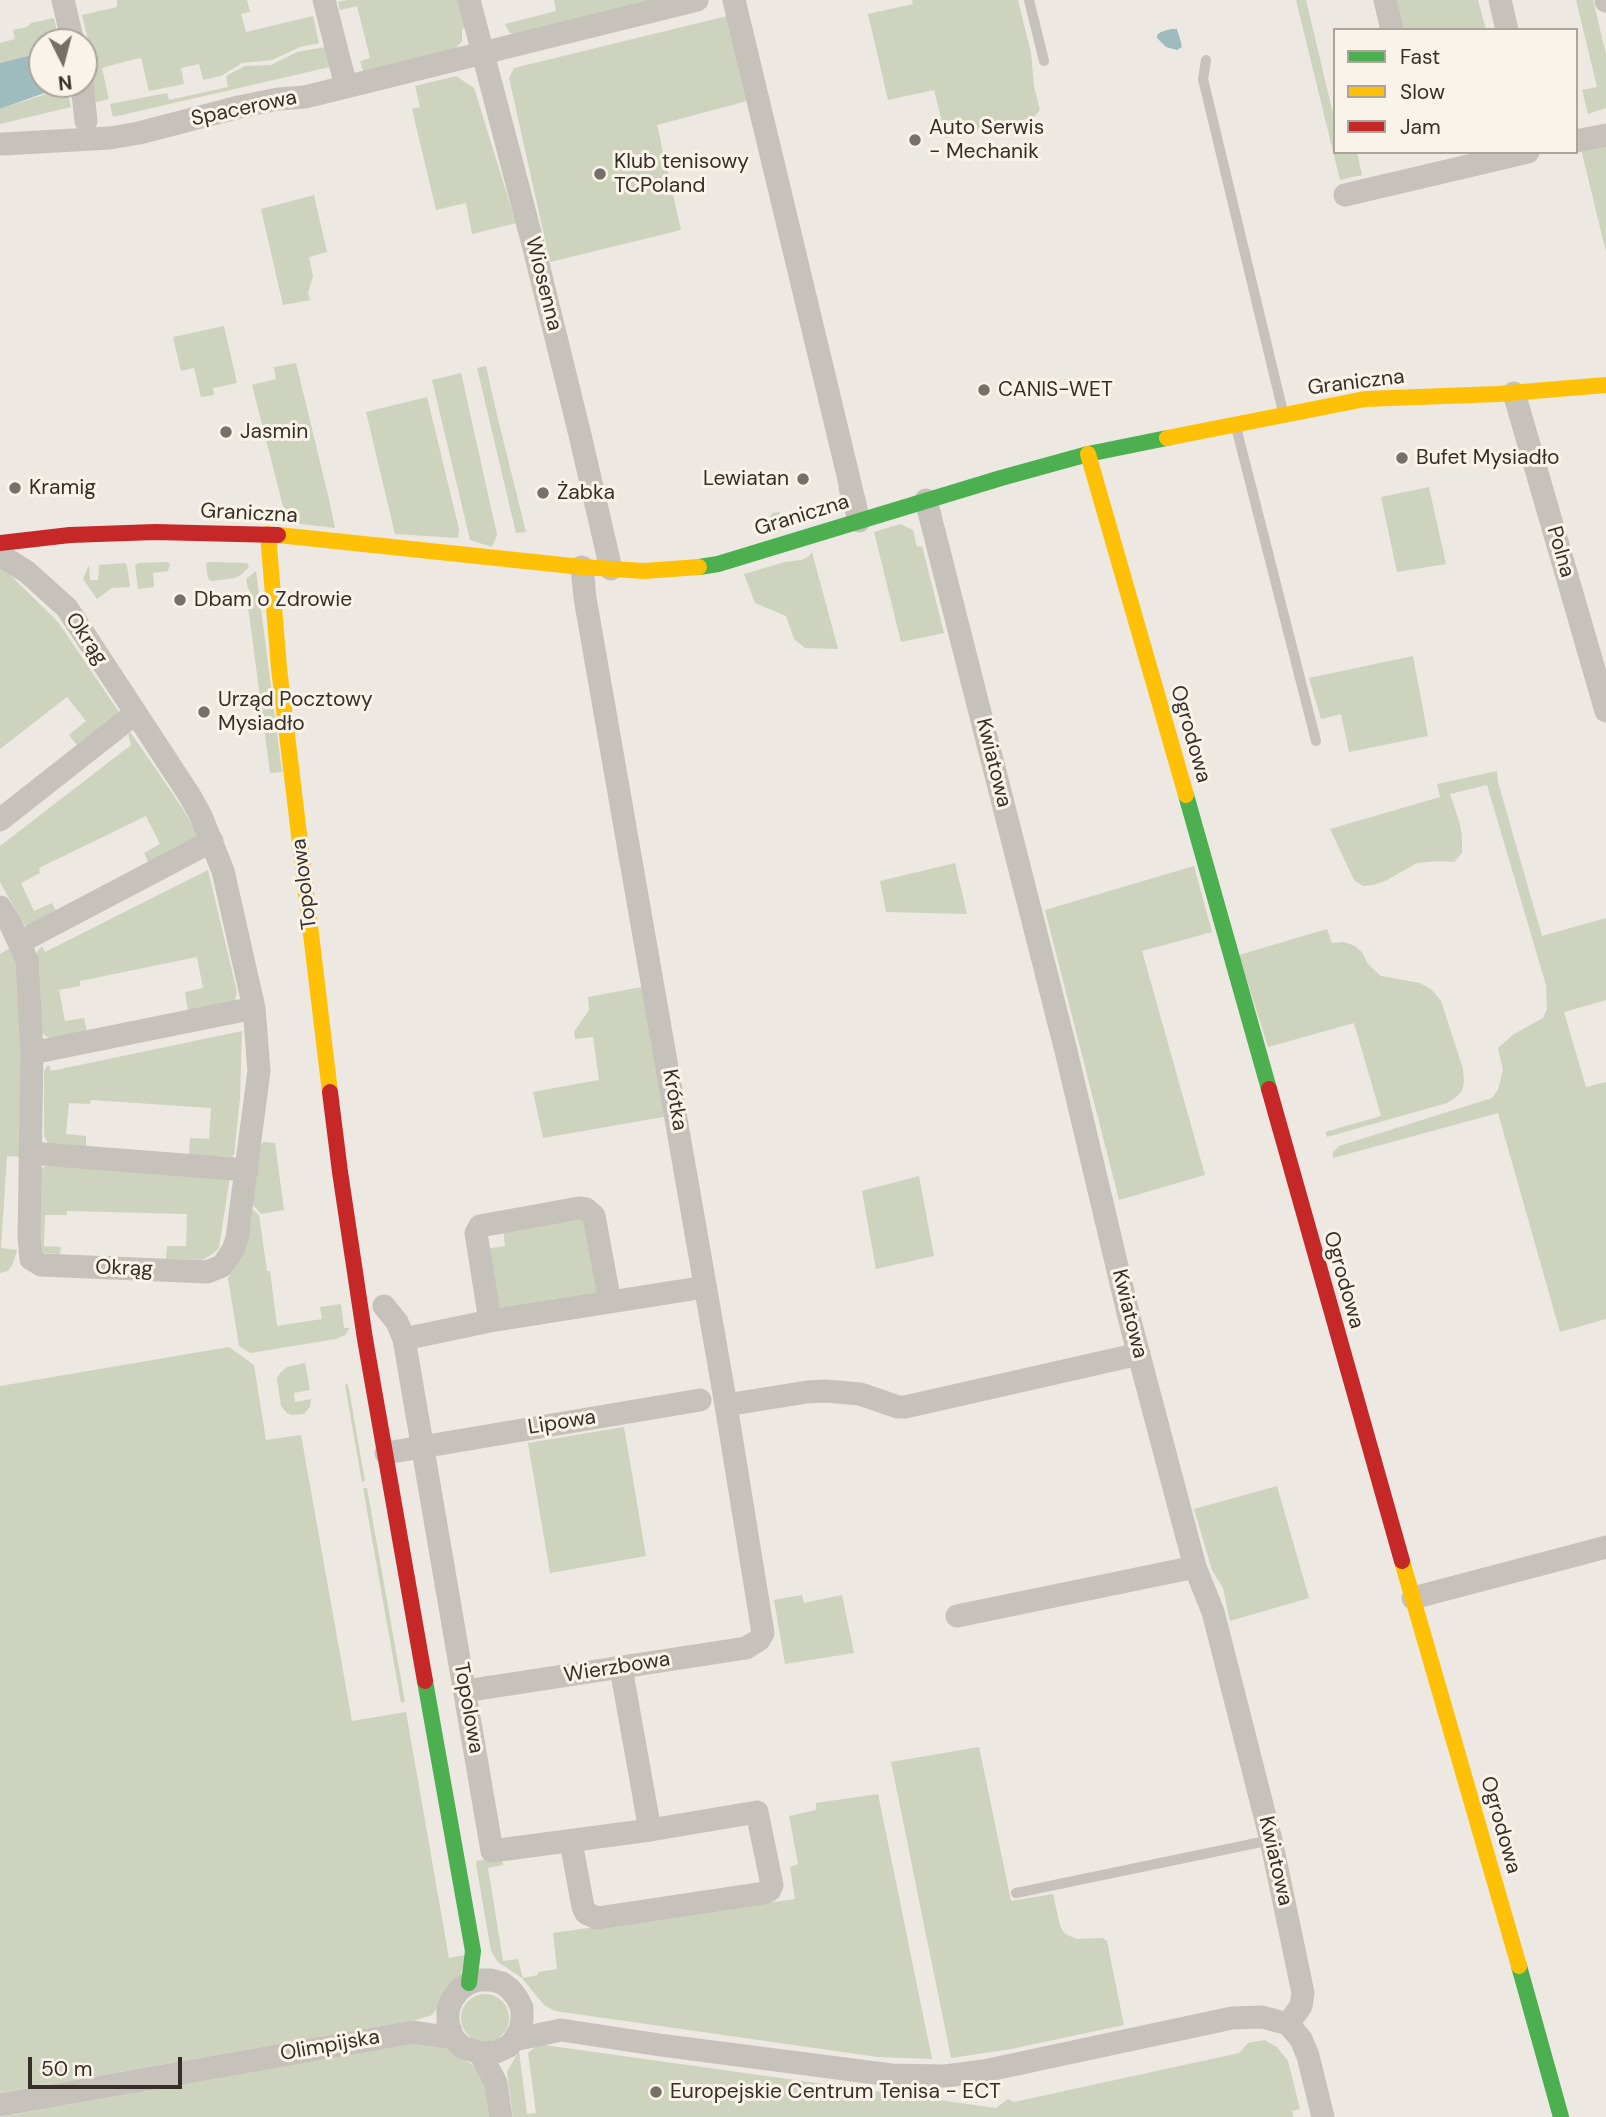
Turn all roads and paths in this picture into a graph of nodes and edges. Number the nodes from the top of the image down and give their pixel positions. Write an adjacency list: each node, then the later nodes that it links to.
1 (63, 0): 9 (street)
2 (324, 0): 15 (street)
3 (469, 0): 12 (street, Wiosenna)
4 (697, 0): 12 (street, Spacerowa)
5 (734, 0): 29 (street)
6 (1029, 0): 13 (lane)
7 (1385, 0): 10 (street)
8 (1500, 0): 11 (street)
9 (70, 28)
10 (1392, 28)
11 (1507, 28)
12 (482, 52): 15 (street, Spacerowa); 35 (street, Wiosenna)
13 (1044, 61)
14 (1206, 61): 25 (lane)
15 (346, 86): 20 (street, Spacerowa)
16 (84, 98): 17 (street)
17 (86, 121)
18 (1606, 135): 19 (street)
19 (1578, 141)
20 (3, 144)
21 (1519, 154): 22 (street)
22 (1345, 195)
23 (1606, 386): 24 (street, Graniczna)
24 (1514, 393): 25 (street, Graniczna); 37 (street, Polna)
25 (1283, 414): 26 (street, Graniczna)
26 (1235, 424): 27 (street, Graniczna); 39 (lane)
27 (1088, 454): 28 (street, Graniczna); 60 (street, Ogrodowa)
28 (926, 500): 29 (street, Graniczna); 53 (street, Kwiatowa)
29 (859, 521): 35 (street, Graniczna)
30 (268, 534): 31 (street, Graniczna); 34 (street, Graniczna); 57 (street, Topolowa)
31 (28, 539): 32 (street, Graniczna); 36 (street)
32 (0, 543)
33 (0, 555): 36 (street, Okrąg)
34 (582, 567): 35 (street, Graniczna); 48 (street, Krótka)
35 (611, 569)
36 (27, 572): 38 (street, Okrąg)
37 (1606, 711)
38 (136, 713): 40 (street); 41 (street, Okrąg)
39 (1316, 741)
40 (0, 820)
41 (212, 841): 43 (street); 44 (street, Okrąg)
42 (0, 907): 43 (street, Okrąg)
43 (20, 942): 45 (street, Okrąg)
44 (254, 1008): 45 (street); 47 (street, Okrąg)
45 (32, 1054): 46 (street, Okrąg)
46 (30, 1153): 47 (street); 47 (street, Okrąg)
47 (247, 1170)
48 (705, 1287): 49 (street); 55 (street, Krótka)
49 (610, 1302): 51 (street); 51 (street)
50 (384, 1306): 52 (street, Topolowa)
51 (490, 1321): 52 (street)
52 (404, 1339): 56 (street, Topolowa)
53 (1139, 1354): 55 (street); 59 (street, Kwiatowa)
54 (700, 1400): 56 (street, Lipowa)
55 (726, 1405): 62 (street, Krótka)
56 (424, 1447): 57 (street, Lipowa); 64 (street, Topolowa)
57 (386, 1453): 69 (street, Topolowa)
58 (1606, 1547): 60 (street)
59 (1195, 1567): 61 (street); 66 (street, Kwiatowa)
60 (1413, 1598): 85 (street, Ogrodowa)
61 (957, 1616)
62 (763, 1633): 63 (street, Wierzbowa)
63 (621, 1668): 64 (street, Wierzbowa); 65 (street)
64 (465, 1691): 68 (street, Topolowa)
65 (650, 1830): 67 (street); 67 (street)
66 (1271, 1840): 70 (lane); 75 (street, Kwiatowa)
67 (571, 1842): 68 (street)
68 (505, 1855): 69 (street)
69 (458, 1856): 71 (street, Topolowa)
70 (1016, 1893)
71 (473, 1951): 72 (street)
72 (480, 1982): 73 (street); 74 (street, Olimpijska)
73 (520, 2005): 76 (street); 79 (street)
74 (448, 2010): 77 (street, Olimpijska); 78 (street)
75 (1288, 2024): 76 (street); 84 (street)
76 (561, 2030): 79 (street)
77 (413, 2032): 78 (street, Olimpijska); 82 (street, Olimpijska)
78 (453, 2038): 80 (street, Olimpijska)
79 (512, 2043): 80 (street); 81 (street)
80 (480, 2053): 81 (street)
81 (496, 2083): 83 (street)
82 (0, 2105)
83 (501, 2117)
84 (1323, 2117)
85 (1560, 2117)

